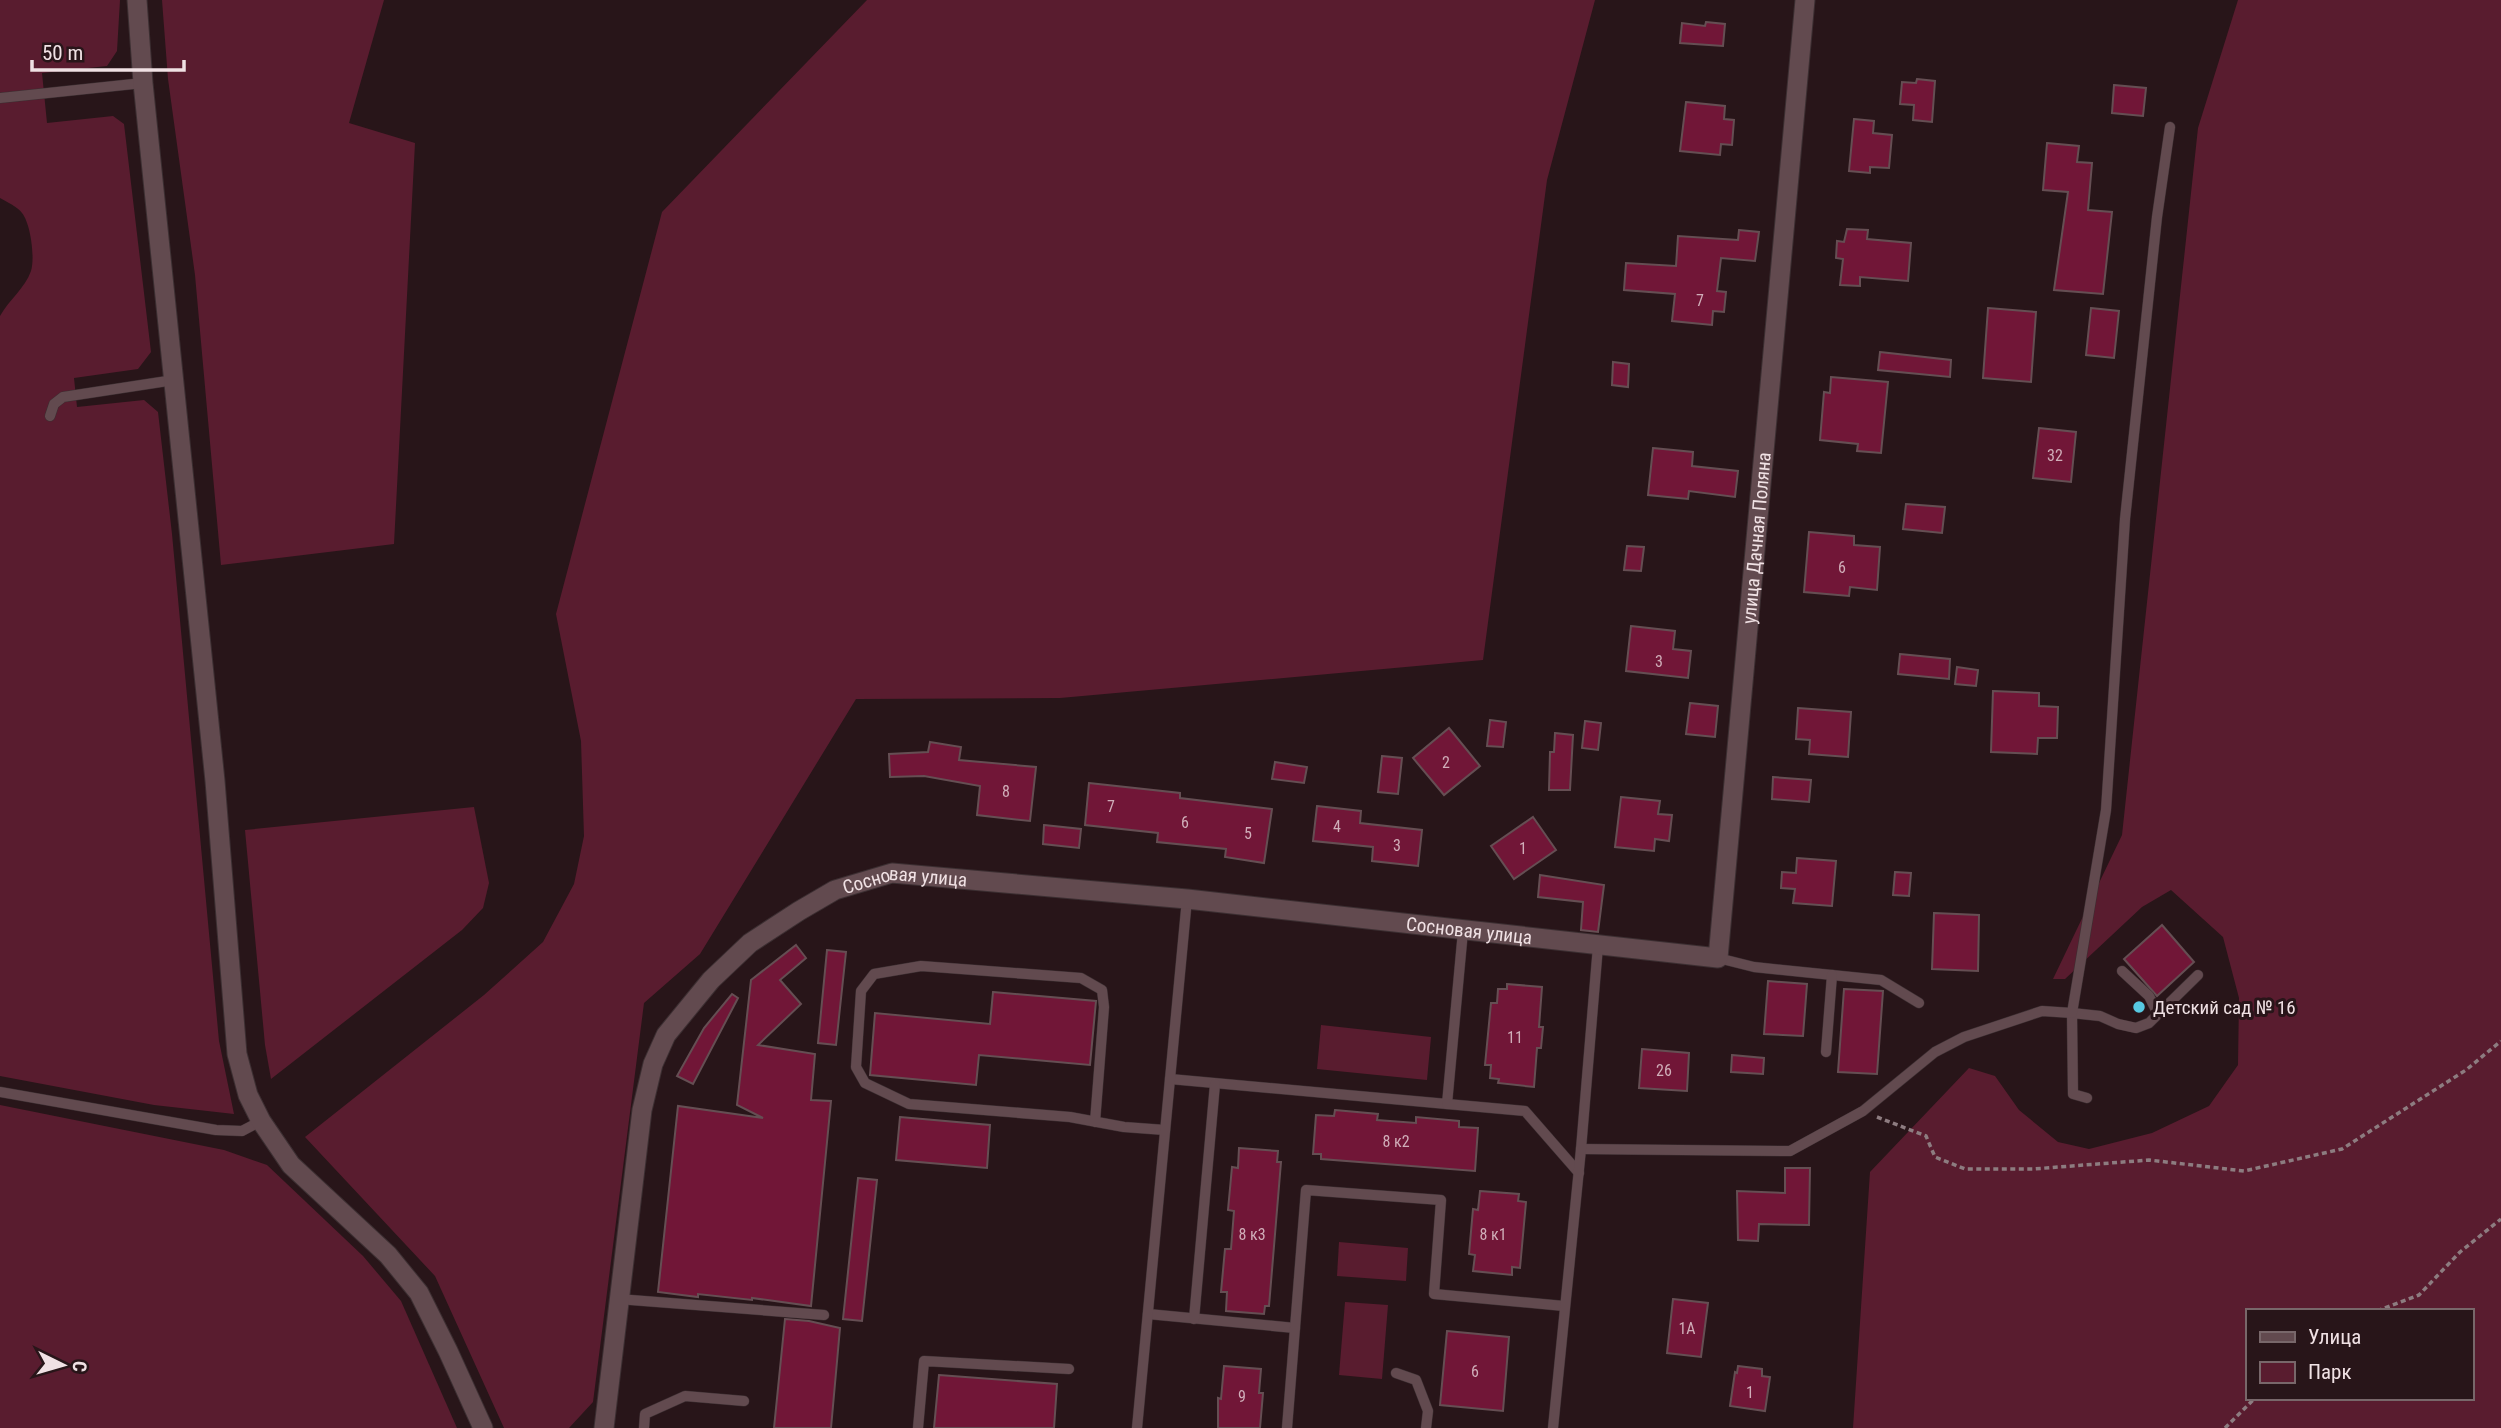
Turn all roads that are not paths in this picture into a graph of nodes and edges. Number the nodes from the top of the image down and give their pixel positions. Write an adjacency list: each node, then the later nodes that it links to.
1 (137, 0): 3 (street)
2 (1805, 0): 11 (street, улица Дачная Поляна)
3 (143, 83): 4 (lane); 6 (street)
4 (0, 98)
5 (2170, 127): 16 (lane)
6 (173, 380): 7 (lane); 24 (street)
7 (50, 415)
8 (1187, 899): 9 (street, Сосновая улица); 19 (lane); 29 (street, Сосновая улица)
9 (1464, 931): 10 (street, Сосновая улица); 23 (lane)
10 (1598, 946): 11 (street); 27 (lane)
11 (1718, 958): 13 (lane)
12 (2122, 971): 17 (lane)
13 (1832, 975): 15 (lane); 18 (lane)
14 (2198, 975): 17 (lane)
15 (1919, 1003)
16 (2072, 1013): 17 (lane); 22 (lane); 27 (lane)
17 (2158, 1014)
18 (1826, 1052)
19 (1170, 1079): 20 (lane); 26 (lane)
20 (1214, 1084): 23 (lane); 33 (lane)
21 (0, 1092): 24 (lane)
22 (2087, 1098)
23 (1447, 1104): 28 (lane)
24 (261, 1121): 39 (street)
25 (1095, 1122): 25 (lane); 26 (lane)
26 (1165, 1130): 31 (lane)
27 (1581, 1149): 28 (lane)
28 (1579, 1172): 30 (lane)
29 (618, 1299): 32 (lane); 38 (street, Сосновая улица)
30 (1564, 1306): 34 (lane); 46 (lane)
31 (1148, 1314): 33 (lane); 43 (lane)
32 (824, 1315)
33 (1194, 1319): 34 (lane)
34 (1294, 1328): 44 (lane)
35 (1069, 1368): 42 (lane)
36 (1396, 1373): 45 (lane)
37 (744, 1401): 41 (lane)
38 (605, 1420): 40 (street)
39 (482, 1428)
40 (592, 1428)
41 (644, 1428)
42 (918, 1428)
43 (1137, 1428)
44 (1287, 1428)
45 (1426, 1428)
46 (1553, 1428)

